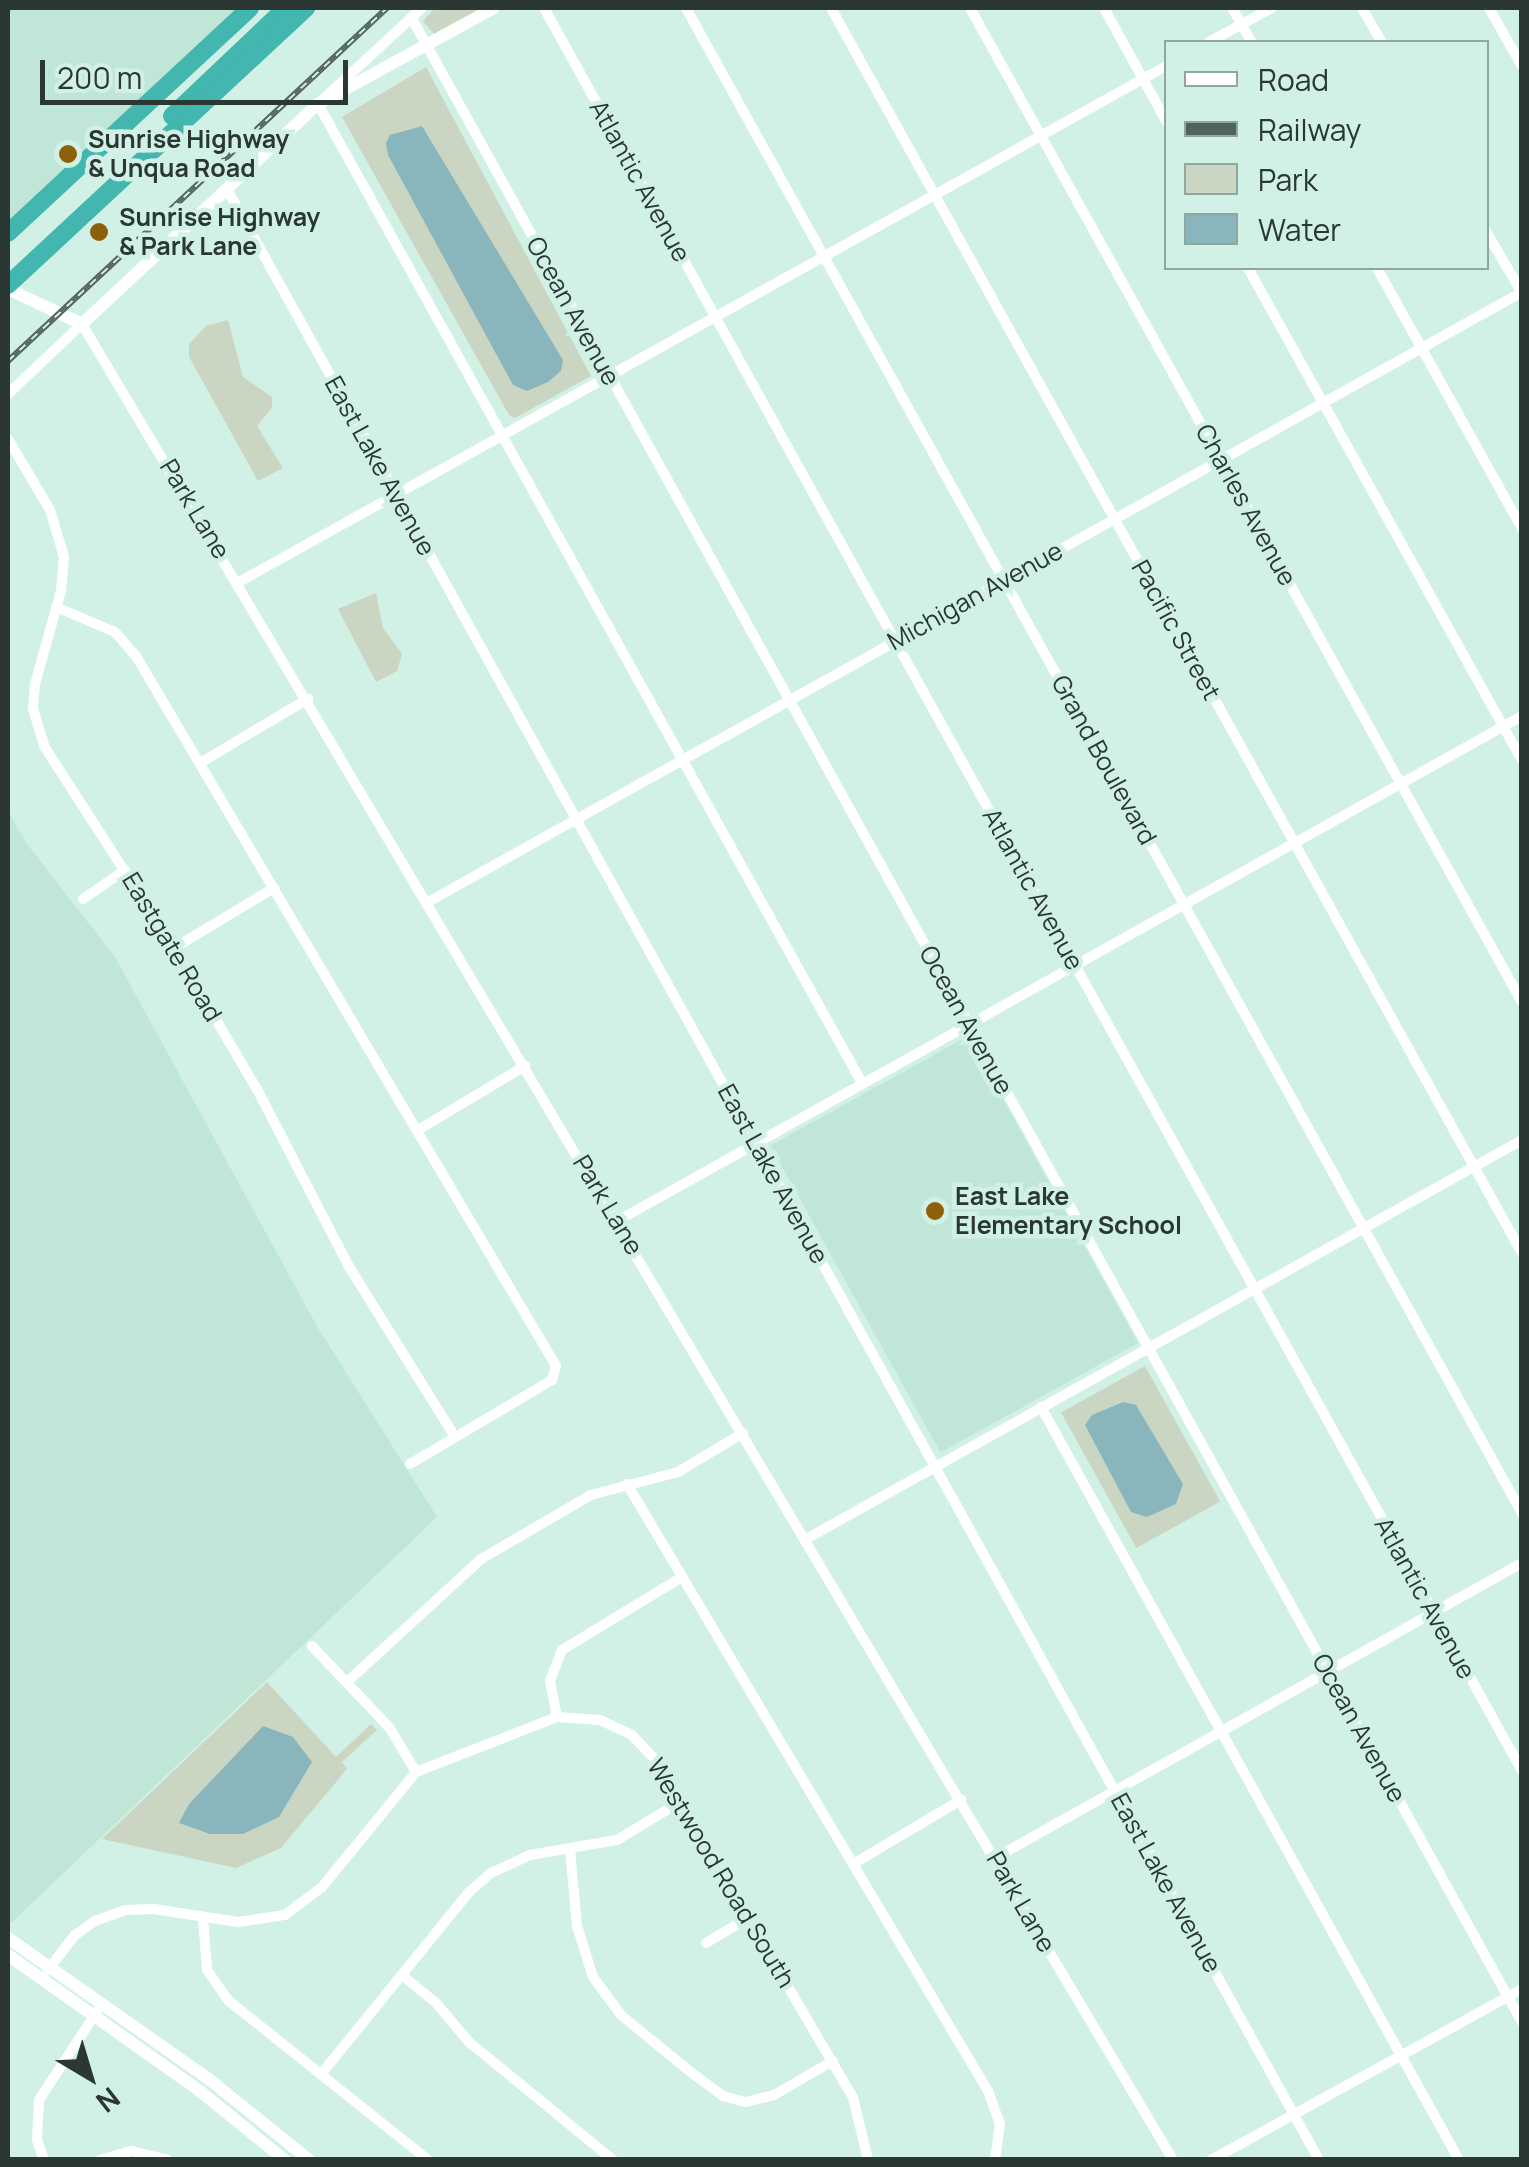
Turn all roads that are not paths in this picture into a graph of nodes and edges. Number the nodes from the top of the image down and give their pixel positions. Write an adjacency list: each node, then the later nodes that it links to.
1 (250, 8): 30 (highway)
2 (286, 8): 27 (highway)
3 (306, 8): 27 (highway)
4 (422, 8): 15 (street)
5 (494, 8): 20 (street)
6 (544, 8): 37 (street, Atlantic Avenue)
7 (686, 8): 32 (street, Grand Boulevard)
8 (831, 8): 29 (street, Pacific Street)
9 (970, 8): 26 (street, Charles Avenue)
10 (1104, 8): 23 (street)
11 (1232, 8): 16 (street)
12 (1272, 8): 16 (street)
13 (1362, 8): 19 (street)
14 (1489, 8): 21 (street)
15 (411, 17): 20 (street, Ocean Avenue); 24 (street)
16 (1242, 24): 17 (street); 18 (street)
17 (1213, 40)
18 (1251, 40)
19 (1381, 40)
20 (425, 45): 24 (street); 40 (street, Ocean Avenue)
21 (1522, 66)
22 (1164, 67): 23 (street)
23 (1143, 79): 25 (street); 26 (street)
24 (318, 104): 28 (street); 43 (street)
25 (1164, 117)
26 (1041, 136): 29 (street); 45 (street, Charles Avenue)
27 (122, 178): 35 (highway)
28 (227, 189): 38 (street); 46 (street, East Lake Avenue)
29 (935, 196): 32 (street); 47 (street, Pacific Street)
30 (8, 233)
31 (1489, 236): 36 (street)
32 (825, 256): 37 (street); 49 (street, Grand Boulevard)
33 (1249, 270): 42 (street)
34 (1377, 270): 39 (street)
35 (8, 287): 38 (street)
36 (1521, 292): 39 (street, Michigan Avenue)
37 (715, 317): 40 (street); 52 (street, Atlantic Avenue)
38 (82, 324): 41 (street); 50 (street, Park Lane)
39 (1421, 348): 42 (street, Michigan Avenue); 48 (street)
40 (609, 376): 43 (street); 54 (street, Ocean Avenue)
41 (8, 394)
42 (1323, 403): 45 (street, Michigan Avenue); 56 (street)
43 (502, 435): 46 (street); 57 (street)
44 (8, 439): 51 (street, Eastgate Road)
45 (1221, 460): 47 (street, Michigan Avenue); 60 (street, Charles Avenue)
46 (396, 494): 50 (street); 61 (street, East Lake Avenue)
47 (1114, 519): 49 (street, Michigan Avenue); 62 (street, Pacific Street)
48 (1522, 528)
49 (1004, 580): 52 (street, Michigan Avenue); 67 (street, Grand Boulevard)
50 (239, 582): 53 (street, Park Lane)
51 (56, 608): 59 (street); 63 (street, Eastgate Road)
52 (895, 640): 54 (street, Michigan Avenue); 69 (street, Atlantic Avenue)
53 (308, 700): 59 (street); 66 (street, Park Lane)
54 (788, 700): 57 (street, Michigan Avenue); 71 (street, Ocean Avenue)
55 (1522, 716): 56 (street)
56 (1503, 727): 58 (street); 60 (street)
57 (682, 758): 61 (street, Michigan Avenue); 73 (street)
58 (1522, 760)
59 (200, 764): 64 (street)
60 (1400, 784): 62 (street); 70 (street, Charles Avenue)
61 (575, 818): 66 (street, Michigan Avenue); 76 (street, East Lake Avenue)
62 (1294, 842): 67 (street); 77 (street, Pacific Street)
63 (125, 870): 65 (street); 68 (street, Eastgate Road)
64 (274, 888): 68 (street); 74 (street)
65 (83, 899)
66 (428, 902): 72 (street, Park Lane)
67 (1184, 904): 69 (street); 79 (street, Grand Boulevard)
68 (174, 948): 85 (street, Eastgate Road)
69 (1075, 965): 71 (street); 81 (street, Atlantic Avenue)
70 (1522, 1002)
71 (969, 1024): 73 (street); 82 (street, Ocean Avenue)
72 (525, 1066): 74 (street); 78 (street, Park Lane)
73 (862, 1083): 76 (street)
74 (418, 1130): 85 (street)
75 (1522, 1140): 77 (street)
76 (755, 1142): 78 (street); 87 (street, East Lake Avenue)
77 (1474, 1166): 79 (street); 80 (street, Pacific Street)
78 (617, 1221): 84 (street, Park Lane)
79 (1363, 1228): 81 (street); 89 (street, Grand Boulevard)
80 (1522, 1253)
81 (1254, 1289): 82 (street); 93 (street, Atlantic Avenue)
82 (1148, 1348): 83 (street); 95 (street, Ocean Avenue)
83 (1042, 1408): 87 (street); 98 (street)
84 (743, 1433): 88 (street); 90 (street, Park Lane)
85 (454, 1437): 86 (street)
86 (410, 1464)
87 (935, 1466): 90 (street); 101 (street, East Lake Avenue)
88 (627, 1484): 92 (street); 96 (street)
89 (1522, 1513)
90 (806, 1539): 102 (street, Park Lane)
91 (1522, 1563): 93 (street)
92 (682, 1577): 97 (street); 106 (street)
93 (1434, 1612): 95 (street); 99 (street, Atlantic Avenue)
94 (312, 1646): 96 (street)
95 (1327, 1671): 98 (street); 115 (street, Ocean Avenue)
96 (347, 1682): 100 (street)
97 (557, 1717): 100 (street, Westwood Road South); 103 (street, Westwood Road South)
98 (1220, 1730): 101 (street); 118 (street)
99 (1522, 1771)
100 (416, 1772): 107 (street, Westwood Road South)
101 (1114, 1789): 105 (street); 121 (street, East Lake Avenue)
102 (961, 1800): 105 (street, Park Lane); 106 (street)
103 (680, 1802): 104 (street); 108 (street, Westwood Road South)
104 (570, 1849): 113 (street); 119 (street)
105 (995, 1858): 131 (street, Park Lane)
106 (853, 1864): 130 (street)
107 (203, 1917): 112 (street, Westwood Road South); 120 (street)
108 (748, 1918): 110 (street); 119 (street, Westwood Road South)
109 (8, 1938): 112 (street)
110 (706, 1944)
111 (8, 1955): 112 (street)
112 (45, 1973): 116 (street)
113 (402, 1976): 120 (street); 128 (street)
114 (1522, 1989): 115 (street)
115 (1508, 1997): 117 (street, Ocean Avenue); 118 (street)
116 (98, 2010): 122 (street); 125 (street); 126 (street)
117 (1522, 2022)
118 (1401, 2056): 121 (street); 134 (street)
119 (833, 2061): 129 (street, Westwood Road South)
120 (322, 2074): 127 (street)
121 (1294, 2114): 132 (street); 133 (street, East Lake Avenue)
122 (44, 2160)
123 (100, 2160): 124 (street)
124 (168, 2160)
125 (284, 2160)
126 (309, 2160)
127 (428, 2160)
128 (613, 2160)
129 (868, 2160)
130 (995, 2160)
131 (1172, 2160)
132 (1211, 2160)
133 (1319, 2160)
134 (1458, 2160)

